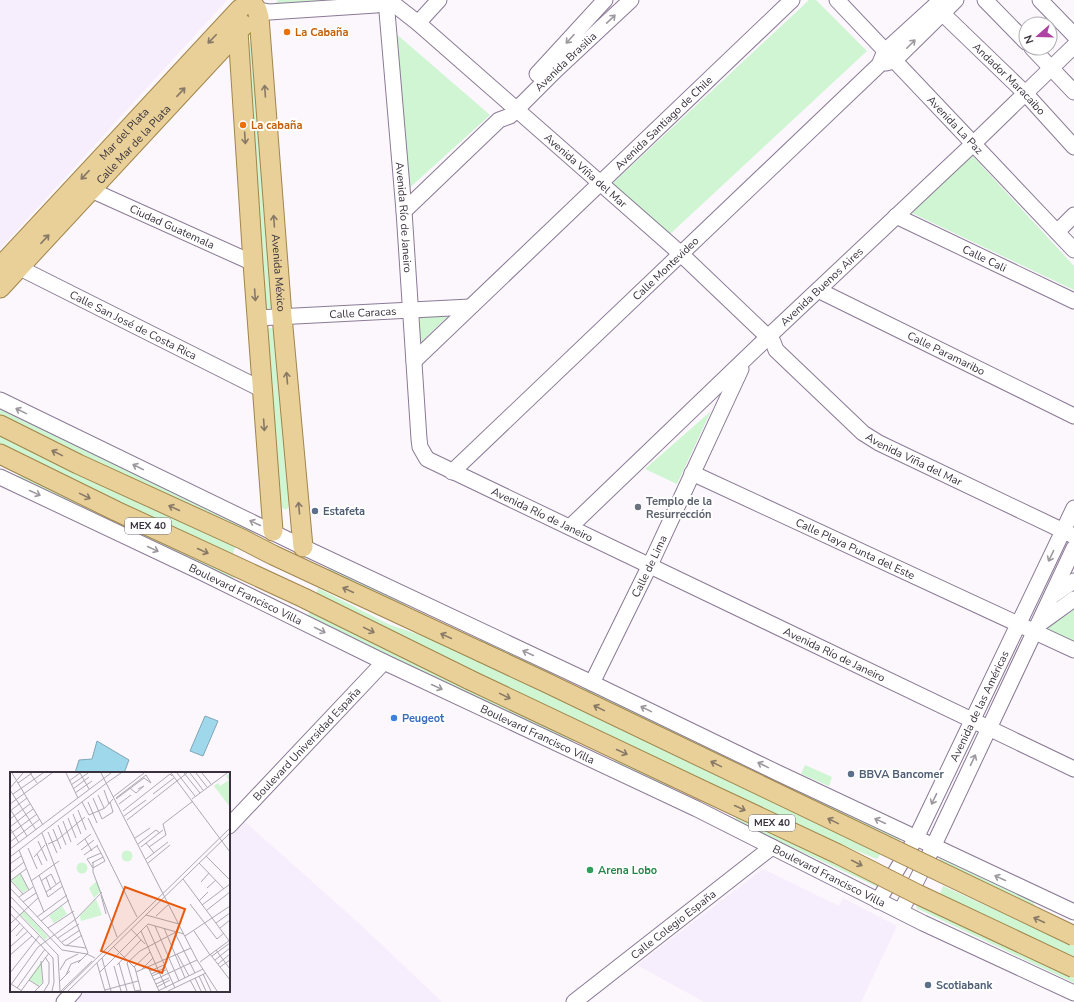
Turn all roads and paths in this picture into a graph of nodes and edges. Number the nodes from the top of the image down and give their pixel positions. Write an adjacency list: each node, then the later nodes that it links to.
1 (439, 0): 13 (street)
2 (605, 0): 22 (street, Avenida Brasilia, one-way to 22)
3 (631, 0): 22 (street, Avenida Brasilia, one-way to 3)
4 (792, 0): 25 (street, Avenida Santiago de Chile)
5 (837, 0): 17 (street, Avenida La Paz)
6 (956, 0): 11 (street, Calle Montevideo)
7 (985, 0): 14 (street)
8 (1040, 0): 15 (street)
9 (255, 2): 10 (street); 12 (main road, Mar del Plata); 40 (main road, Avenida México, one-way to 9)
10 (384, 5): 13 (street, Avenida Viña del Mar); 22 (street, Avenida Viña del Mar); 27 (street, Avenida Río de Janeiro)
11 (941, 6): 17 (street, Calle Montevideo); 21 (street, Andador Maracaibo)
12 (236, 23): 26 (main road, Calle Mar de la Plata, one-way to 12); 33 (main road, one-way to 33); 34 (main road, Mar del Plata, one-way to 34)
13 (418, 23): 22 (street, Avenida Viña del Mar)
14 (1018, 34)
15 (1074, 35)
16 (1074, 46): 19 (street, Avenida Buenos Aires)
17 (890, 56): 23 (street, Avenida La Paz); 32 (street, Calle Montevideo)
18 (1040, 56): 19 (street)
19 (1051, 68): 20 (street); 21 (street, Avenida Buenos Aires)
20 (1074, 92)
21 (1025, 93): 23 (street, Avenida Buenos Aires); 24 (street, Andador Maracaibo)
22 (507, 111): 25 (street, Avenida Viña del Mar); 27 (street, Avenida Brasilia)
23 (973, 144): 29 (street, Avenida Buenos Aires); 30 (street, Avenida La Paz)
24 (1074, 147)
25 (597, 186): 32 (street, Avenida Viña del Mar); 38 (street, Avenida Santiago de Chile)
26 (91, 190): 33 (street, Ciudad Guatemala); 34 (main road, Calle Mar de la Plata, one-way to 26)
27 (404, 211): 39 (street, Avenida Río de Janeiro)
28 (1074, 215): 30 (street)
29 (896, 216): 36 (street, Avenida Buenos Aires); 37 (street, Calle Cali)
30 (1057, 232): 31 (street, Avenida La Paz)
31 (1074, 250)
32 (677, 257): 42 (street, Avenida Viña del Mar); 52 (street, Calle Montevideo)
33 (253, 263): 41 (main road, one-way to 41)
34 (8, 265): 35 (main road, Calle Mar de la Plata); 45 (street, Calle San José de Costa Rica)
35 (0, 288)
36 (818, 290): 42 (street, Avenida Buenos Aires); 47 (street, Calle Paramaribo)
37 (1074, 300)
38 (470, 307): 39 (street, Calle Caracas); 44 (street, Avenida Santiago de Chile)
39 (410, 310): 40 (street, Calle Caracas); 44 (street, Avenida Río de Janeiro)
40 (282, 316): 41 (street, Calle Caracas); 59 (main road, Avenida México, one-way to 40)
41 (256, 318): 45 (main road)
42 (765, 340): 43 (street, Avenida Buenos Aires); 58 (street, Avenida Viña del Mar)
43 (744, 360): 53 (street, Calle de Lima); 56 (street, Avenida Buenos Aires)
44 (414, 361): 52 (street, Avenida Río de Janeiro)
45 (262, 389): 57 (main road, one-way to 57)
46 (0, 400): 57 (street, one-way to 46)
47 (1074, 416)
48 (0, 425): 80 (main road, MEX 40, one-way to 48, bridge)
49 (0, 454): 50 (main road, Boulevard Francisco Villa / MEX 40)
50 (20, 464): 51 (main road); 81 (main road, Boulevard Francisco Villa / MEX 40, one-way to 81, bridge)
51 (0, 470)
52 (452, 472): 56 (street, Avenida Río de Janeiro)
53 (692, 473): 61 (street, Calle de Lima); 65 (street, Calle Playa Punta del Este)
54 (0, 477): 68 (street, Boulevard Francisco Villa, one-way to 68)
55 (1074, 508): 58 (street, Avenida de las Américas)
56 (570, 527): 61 (street, Avenida Río de Janeiro)
57 (273, 531): 59 (street)
58 (1069, 534): 65 (street, Avenida de las Américas, one-way to 65)
59 (303, 547): 69 (street, one-way to 59)
60 (1074, 548): 63 (street, Avenida de las Américas)
61 (650, 565): 69 (street, Calle de Lima); 70 (street, Avenida Río de Janeiro)
62 (1072, 586): 63 (street)
63 (1051, 597): 66 (street, Avenida de las Américas)
64 (1074, 599): 66 (street)
65 (1018, 624): 66 (street, Calle Playa Punta del Este); 70 (street, Avenida de las Américas)
66 (1036, 629): 67 (street, Calle Playa Punta del Este); 71 (street, Avenida de las Américas)
67 (1074, 650)
68 (384, 662): 73 (street, Boulevard Universidad España); 76 (street, Boulevard Francisco Villa, one-way to 76)
69 (592, 683): 74 (street, one-way to 69)
70 (972, 720): 71 (street, Avenida Río de Janeiro); 74 (street, Avenida de las Américas, one-way to 74)
71 (989, 728): 72 (street, Avenida Río de Janeiro); 75 (street, Avenida de las Américas, one-way to 71)
72 (1074, 769)
73 (230, 825)
74 (916, 838): 75 (street); 77 (street, Avenida de las Américas)
75 (933, 846): 78 (street, Avenida de las Américas); 79 (street, one-way to 75)
76 (772, 847): 77 (street, Boulevard Francisco Villa); 85 (street, Calle Colegio España)
77 (878, 901): 78 (street, Boulevard Francisco Villa)
78 (901, 911): 83 (street, Boulevard Francisco Villa)
79 (1074, 912)
80 (1074, 936)
81 (1074, 968)
82 (73, 992): 84 (street)
83 (1074, 993)
84 (64, 1002)
85 (574, 1002)

